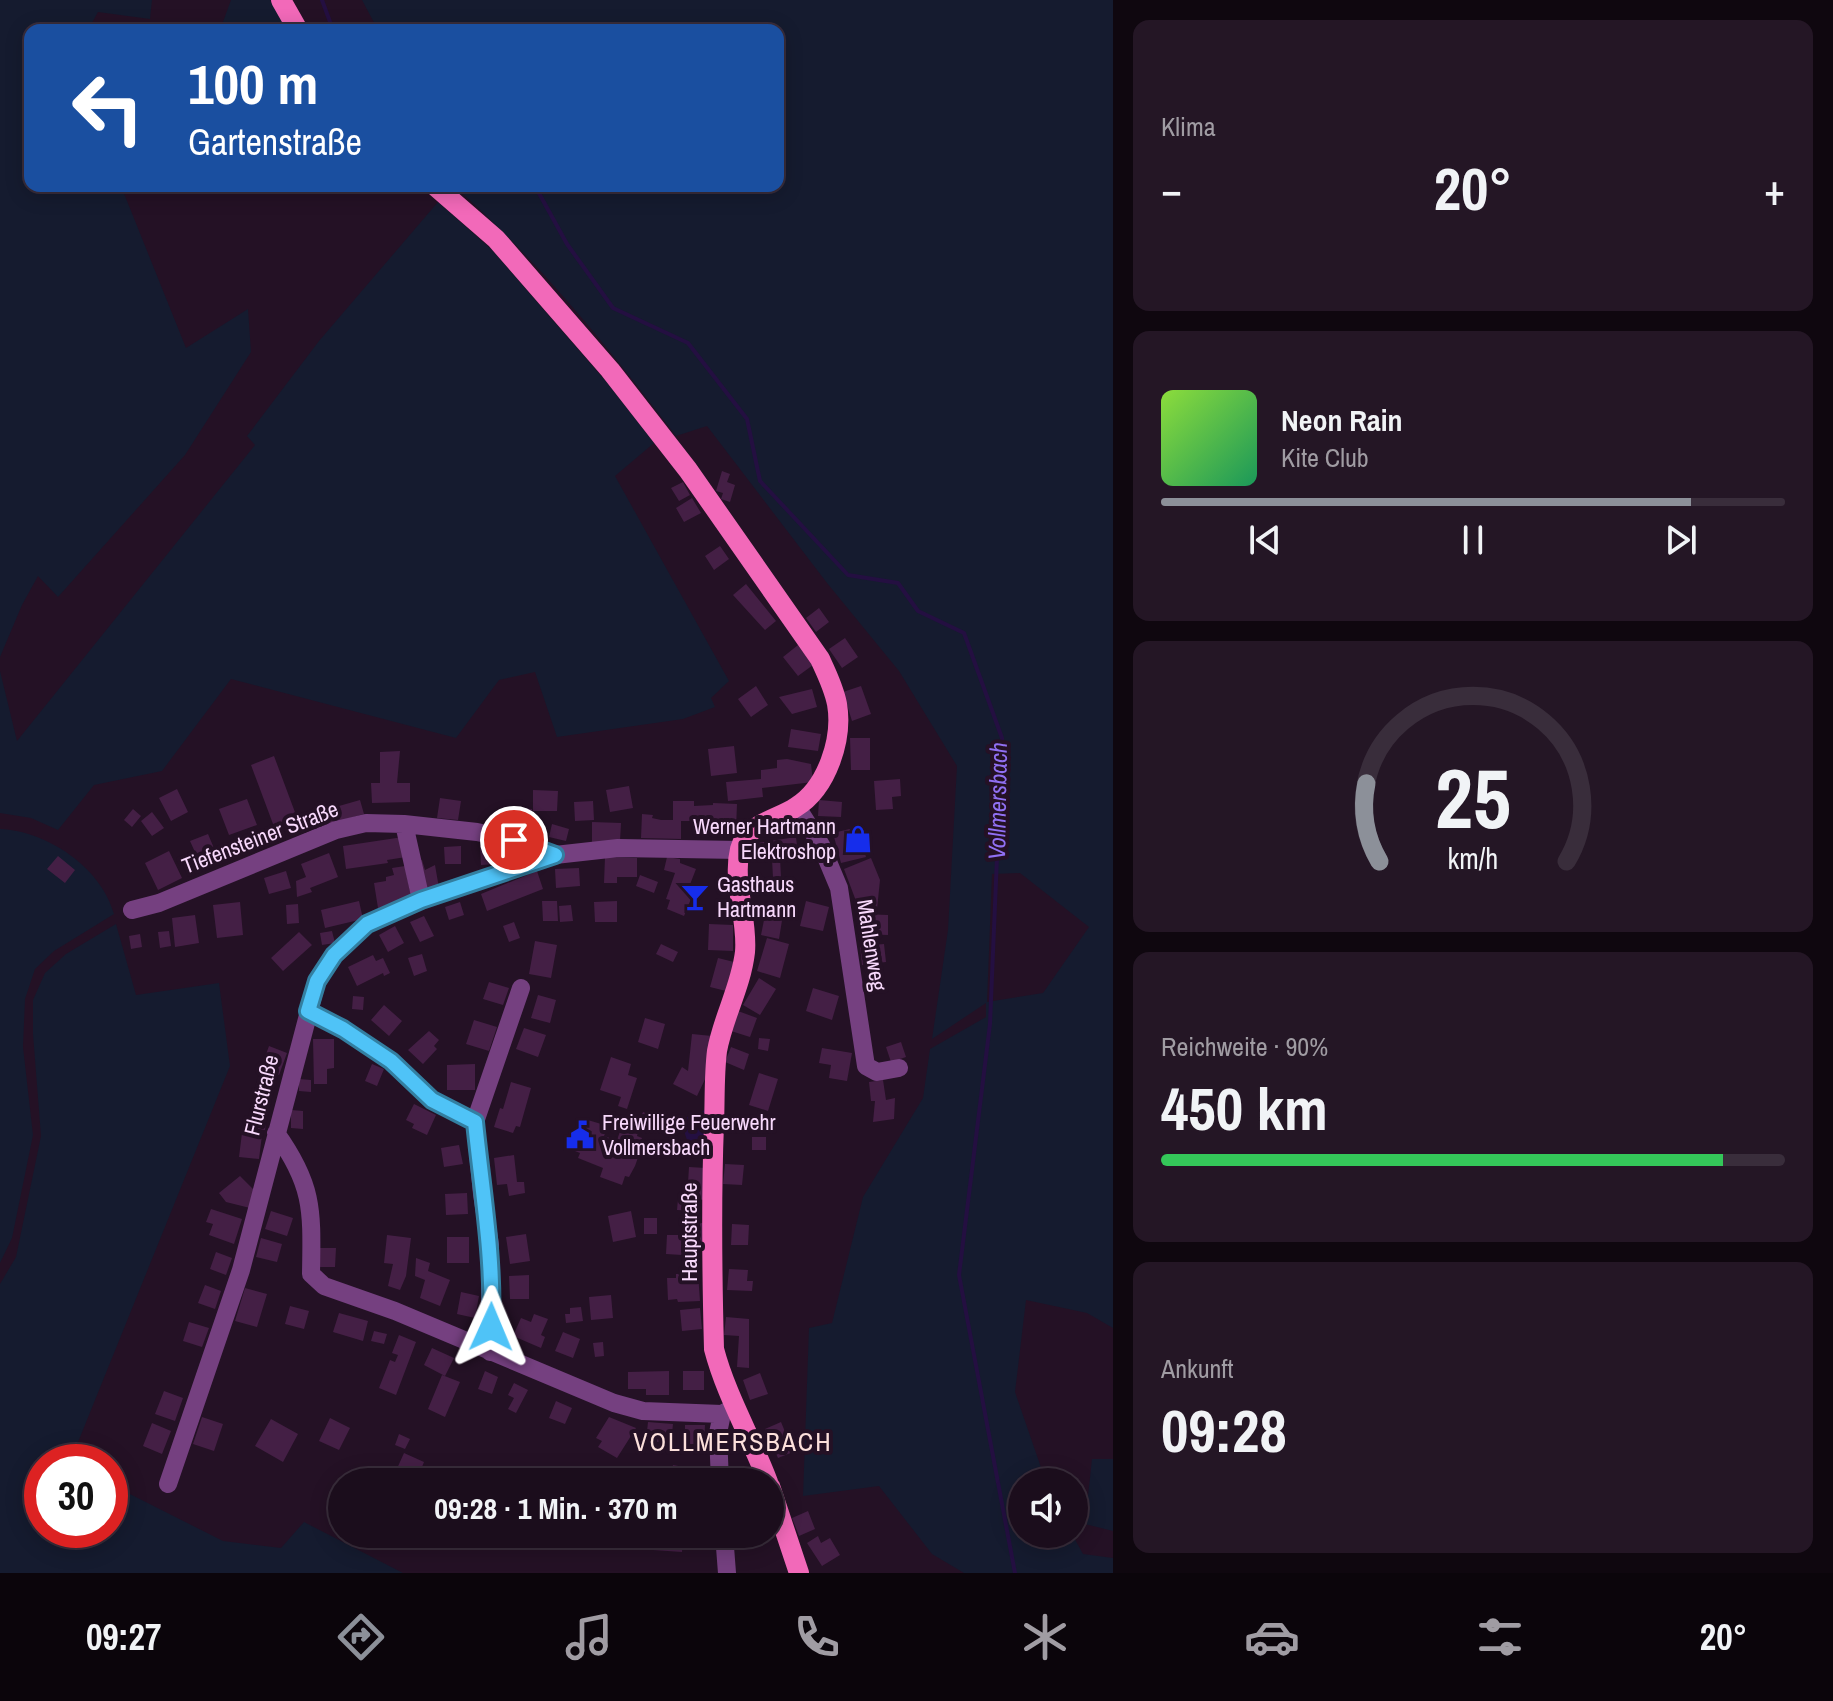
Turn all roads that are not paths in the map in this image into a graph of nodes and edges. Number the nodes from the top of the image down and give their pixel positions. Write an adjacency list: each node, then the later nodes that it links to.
1 (281, 0): 2 (main road)
2 (295, 24)
3 (442, 192): 4 (main road)
4 (797, 807): 6 (main road); 12 (street, Mahlenweg)
5 (404, 824): 7 (street, Tiefensteiner Straße); 8 (street); 9 (street, Tiefensteiner Straße)
6 (740, 850): 7 (street, Tiefensteiner Straße); 16 (main road, Hauptstraße)
7 (555, 855): 8 (street, Flurstraße)
8 (421, 900): 11 (street, Flurstraße)
9 (132, 910)
10 (521, 988): 13 (street)
11 (308, 1011): 13 (street); 14 (street, Flurstraße)
12 (899, 1068)
13 (475, 1122): 15 (street)
14 (276, 1133): 15 (street); 19 (street, Flurstraße)
15 (490, 1352): 16 (street)
16 (729, 1410): 17 (street, Hauptstraße); 18 (main road)
17 (719, 1468)
18 (760, 1468)
19 (168, 1484)
20 (784, 1528): 23 (main road)
21 (725, 1548): 22 (street)
22 (727, 1573)
23 (799, 1573)

